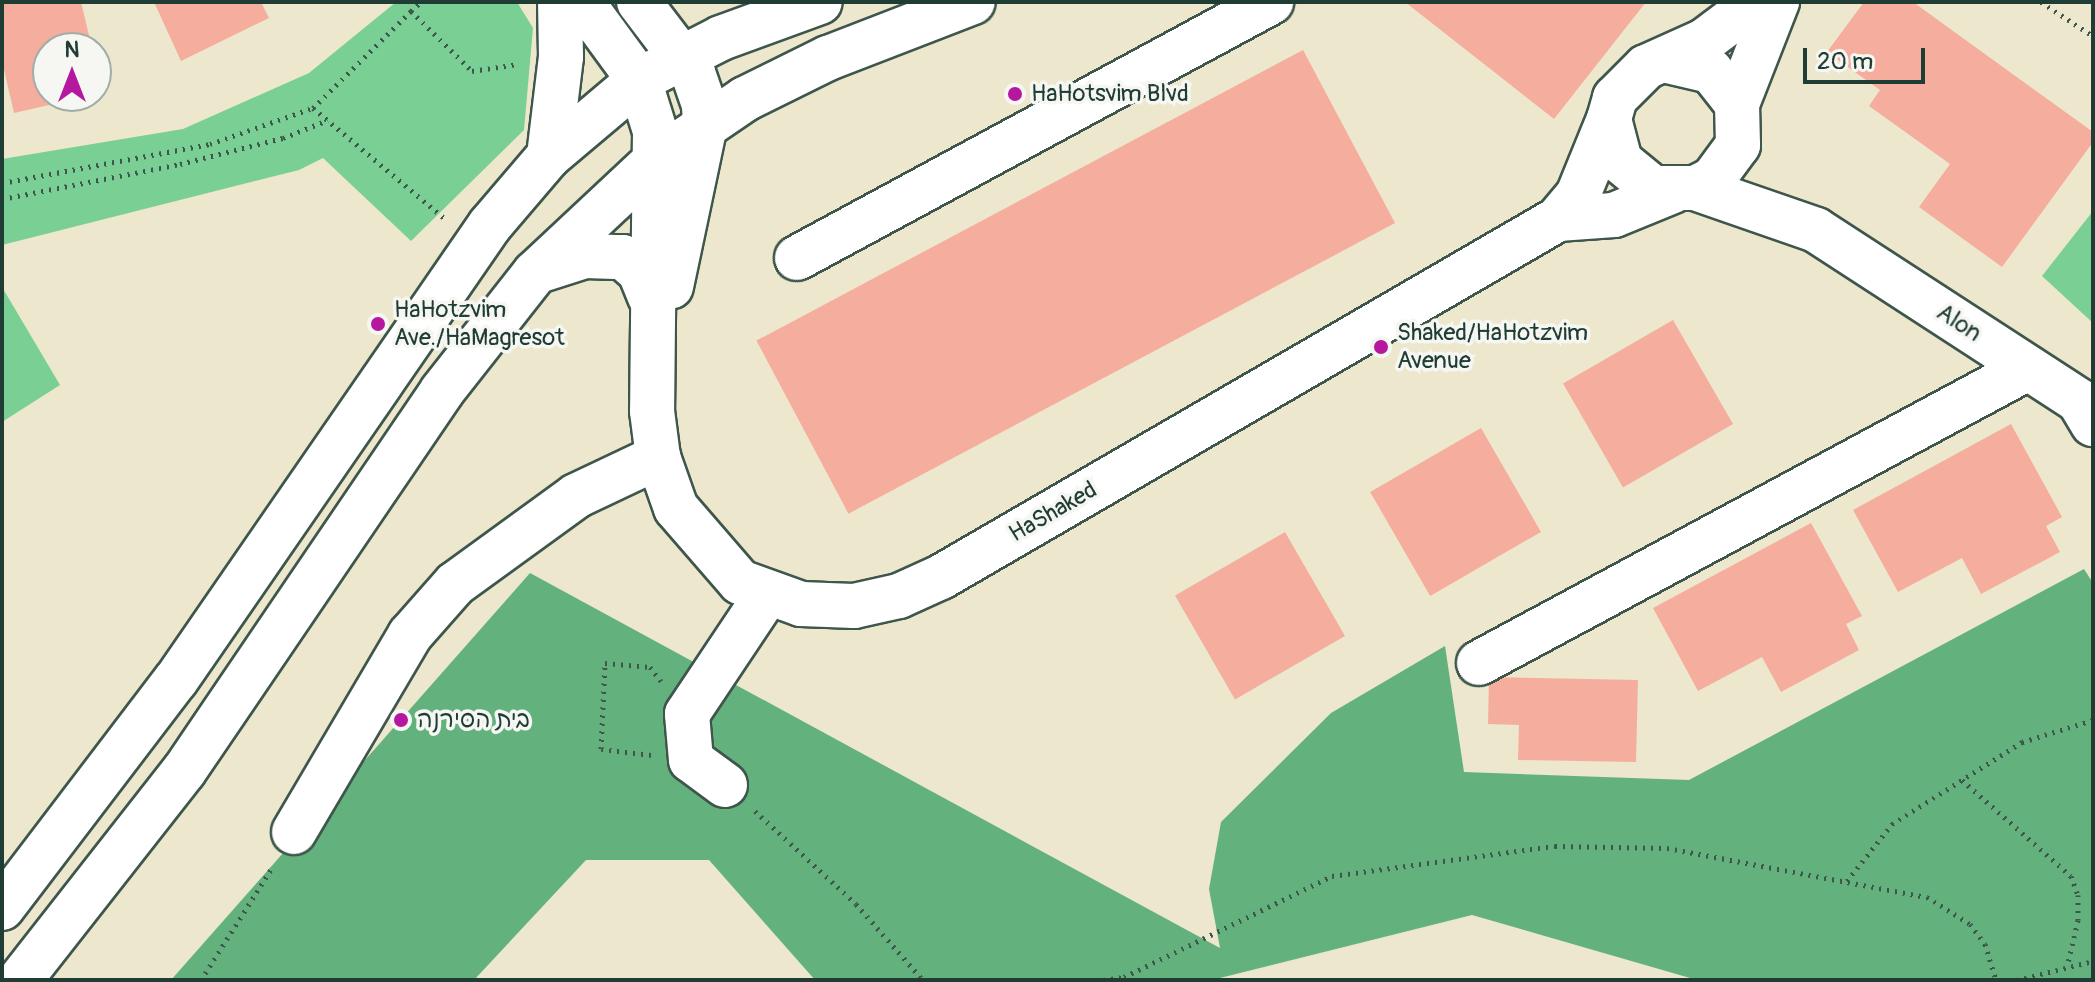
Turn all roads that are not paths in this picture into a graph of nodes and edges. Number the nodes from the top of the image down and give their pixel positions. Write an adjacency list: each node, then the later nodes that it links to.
1 (560, 2): 15 (street)
2 (582, 2): 11 (street, HaShaked)
3 (639, 2): 9 (street)
4 (820, 2): 9 (street)
5 (973, 2): 14 (street)
6 (1271, 2): 20 (street)
7 (1756, 2): 10 (street)
8 (1777, 2): 12 (street)
9 (682, 57): 11 (street); 14 (street)
10 (1668, 61): 12 (street); 13 (street)
11 (639, 80): 15 (street); 16 (street, HaShaked)
12 (1739, 114): 17 (street); 19 (street, Alon)
13 (1609, 119): 17 (street); 18 (street, HaShaked)
14 (705, 125): 16 (street); 23 (street, HaShaked)
15 (549, 156): 31 (street)
16 (657, 159): 21 (street); 22 (street, HaShaked)
17 (1684, 190): 18 (street, HaShaked); 19 (street, Alon)
18 (1558, 219): 27 (street, HaShaked)
19 (1816, 230): 24 (street, Alon)
20 (797, 258)
21 (535, 273): 22 (street); 32 (street)
22 (650, 297): 23 (street, HaShaked)
23 (654, 366): 26 (street, HaShaked)
24 (2028, 368): 25 (street, Alon); 28 (street)
25 (2093, 424)
26 (658, 457): 27 (street, HaShaked); 30 (street)
27 (767, 594): 29 (street)
28 (1479, 663)
29 (708, 773)
30 (294, 832)
31 (2, 908)
32 (20, 980)

